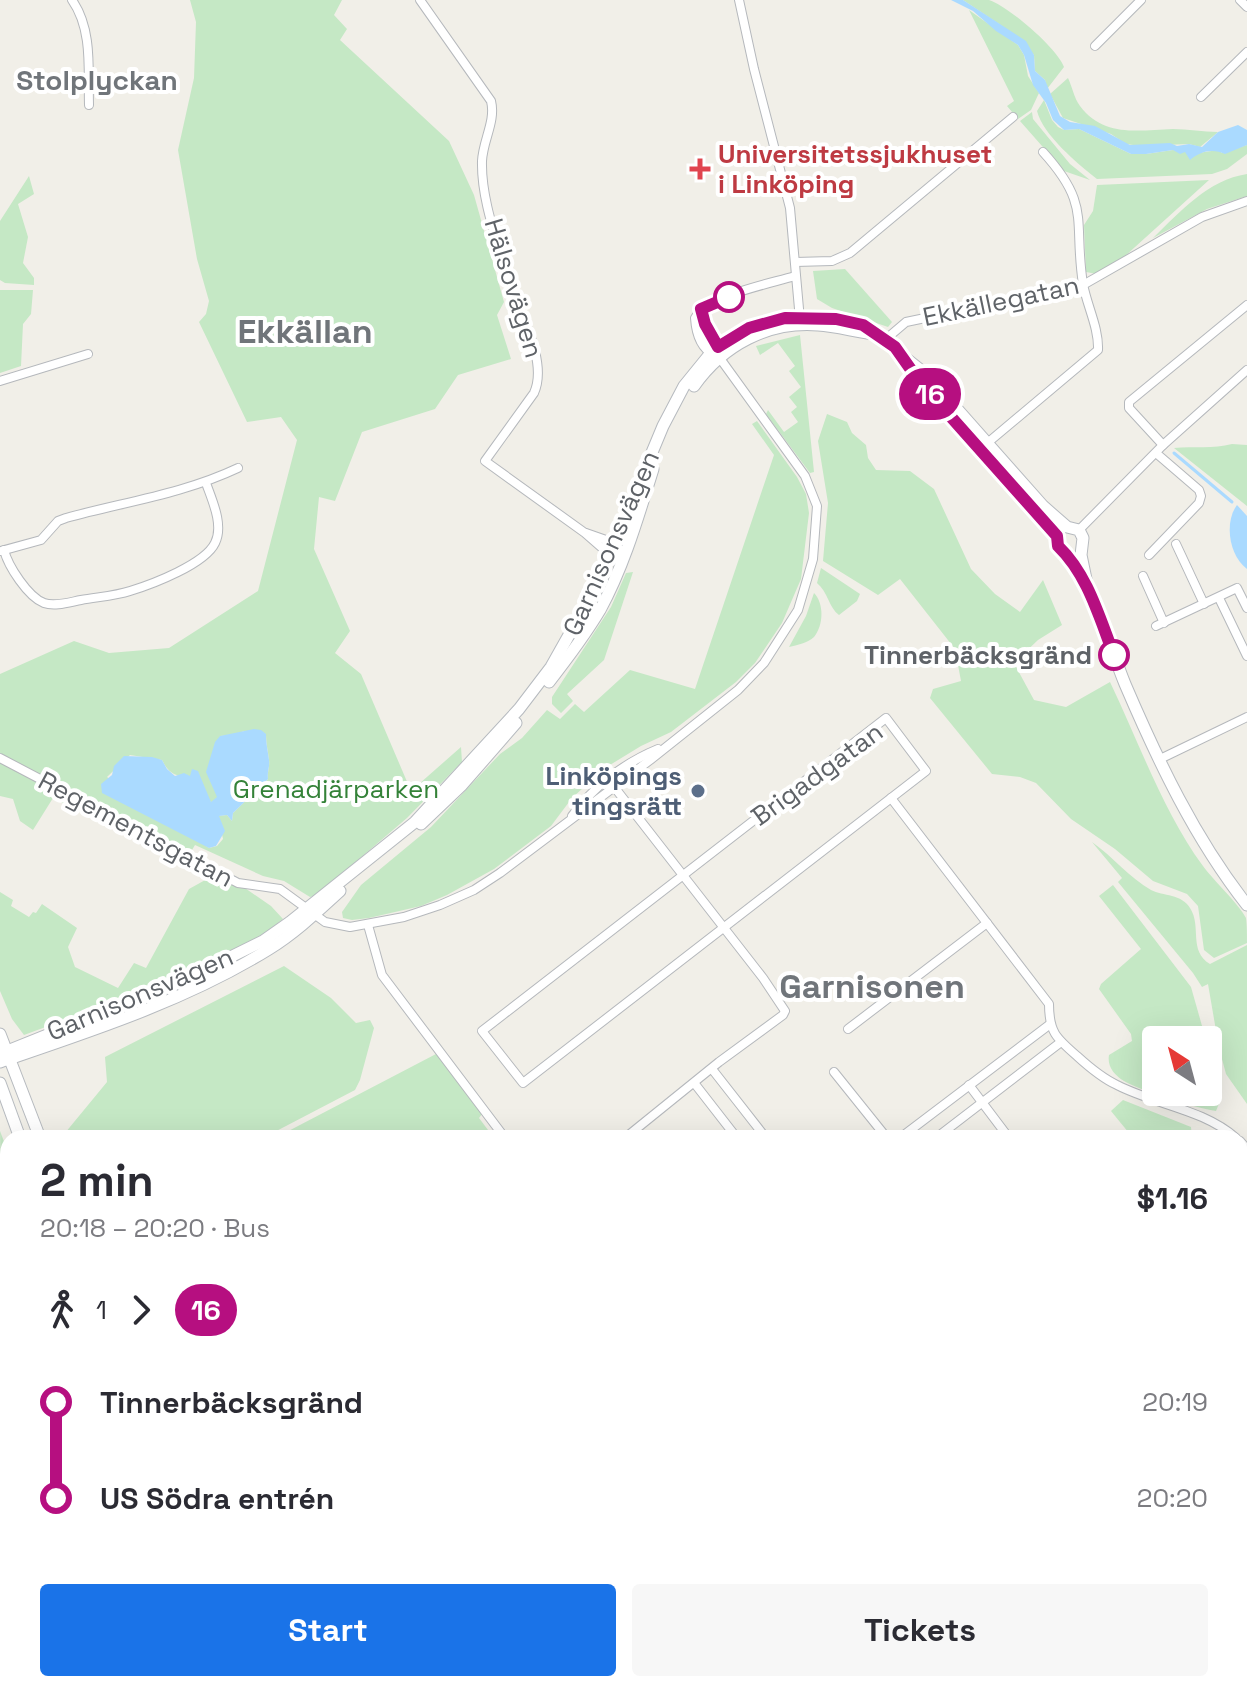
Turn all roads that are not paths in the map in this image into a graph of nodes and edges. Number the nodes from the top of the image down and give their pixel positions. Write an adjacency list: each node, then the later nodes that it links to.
1 (72, 0): 10 (street)
2 (420, 0): 35 (street, Hälsovägen)
3 (739, 0): 14 (street)
4 (1141, 0): 7 (street)
5 (1240, 0): 6 (street)
6 (1247, 7)
7 (1095, 46)
8 (1247, 52): 9 (street)
9 (1201, 97)
10 (89, 105)
11 (1013, 117): 14 (street)
12 (1043, 152): 16 (street)
13 (1247, 201): 16 (street, Ekkällegatan)
14 (795, 262): 15 (street)
15 (795, 276): 18 (street); 20 (street, Regementsgatan)
16 (1083, 285): 19 (street, Ekkällegatan); 25 (street)
17 (1247, 305): 24 (street)
18 (800, 320): 19 (street, Garnisonsvägen); 20 (street, Garnisonsvägen)
19 (881, 336): 25 (street)
20 (716, 353): 35 (street, Garnisonsvägen); 37 (street, Garnisonsvägen); 48 (street, Regementsgatan)
21 (88, 354): 23 (street)
22 (1247, 370): 24 (street)
23 (0, 381)
24 (1163, 445): 26 (street)
25 (983, 447): 29 (street); 31 (street)
26 (1156, 453): 30 (street); 38 (street)
27 (238, 468): 28 (street)
28 (206, 483): 34 (street); 34 (street)
29 (1067, 527): 30 (street); 31 (street)
30 (1079, 530): 33 (street)
31 (1057, 536): 36 (street)
32 (1176, 544): 42 (street)
33 (1081, 547): 36 (street); 40 (street)
34 (2, 550)
35 (613, 550): 37 (street, Hälsovägen); 52 (street, Garnisonsvägen)
36 (1066, 552): 40 (street)
37 (625, 555): 52 (street, Garnisonsvägen)
38 (1149, 555)
39 (1143, 576): 42 (street)
40 (1088, 587): 47 (street)
41 (1219, 598): 42 (street); 43 (street); 44 (street)
42 (1204, 604)
43 (1247, 608)
44 (1247, 656)
45 (1247, 717): 47 (street)
46 (0, 758): 52 (street, Regementsgatan)
47 (1160, 759): 51 (street)
48 (611, 782): 50 (street); 54 (street, Regementsgatan)
49 (891, 798): 50 (street, Brigadgatan); 53 (street); 55 (street, Brigadgatan)
50 (684, 875): 55 (street); 55 (street, Brigadgatan)
51 (1247, 905)
52 (310, 913): 54 (street, Regementsgatan); 59 (street, Garnisonsvägen); 61 (street, Garnisonsvägen)
53 (987, 923): 56 (street); 57 (street)
54 (368, 925): 72 (street)
55 (724, 928): 63 (street)
56 (1049, 1025): 60 (street); 67 (street)
57 (848, 1029)
58 (0, 1031): 59 (street); 62 (street)
59 (32, 1039): 62 (street, Garnisonsvägen)
60 (1061, 1042): 69 (street); 80 (street)
61 (39, 1050): 62 (street, Garnisonsvägen); 68 (street)
62 (4, 1057): 68 (street)
63 (712, 1069): 66 (street); 75 (street)
64 (834, 1072): 76 (street)
65 (0, 1083): 70 (street)
66 (695, 1084): 73 (street); 74 (street)
67 (969, 1085): 69 (street); 77 (street)
68 (20, 1086): 71 (street)
69 (982, 1102): 78 (street); 79 (street)
70 (17, 1130)
71 (37, 1130)
72 (499, 1130)
73 (635, 1130)
74 (731, 1130)
75 (760, 1130)
76 (881, 1130)
77 (910, 1130)
78 (946, 1130)
79 (1003, 1130)
80 (1226, 1130)

